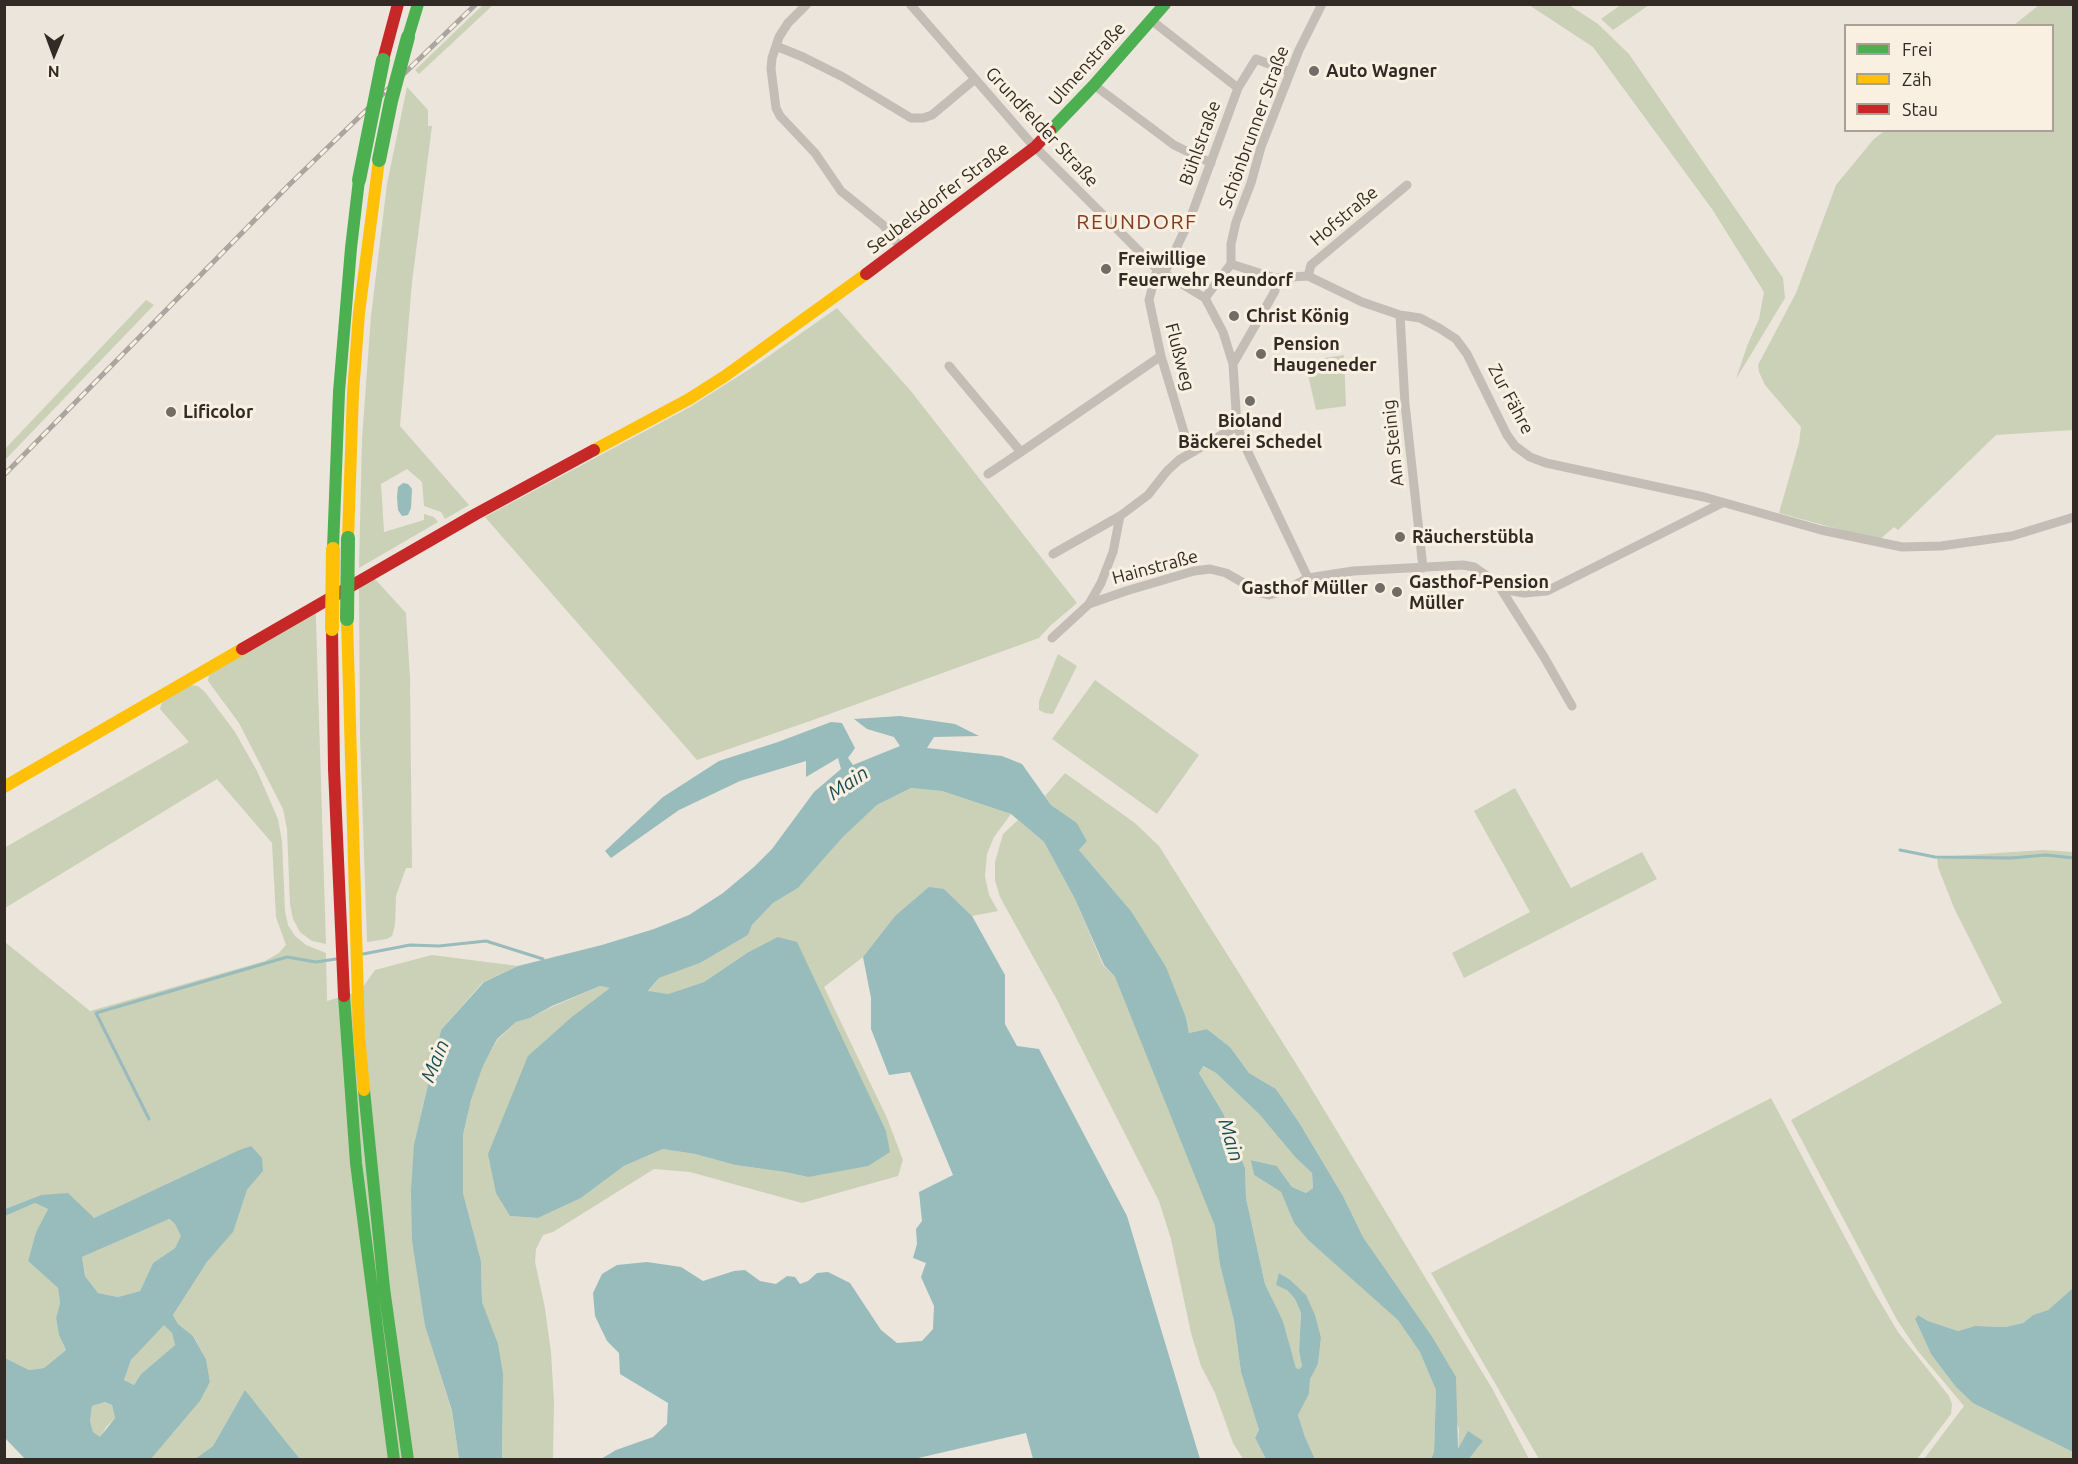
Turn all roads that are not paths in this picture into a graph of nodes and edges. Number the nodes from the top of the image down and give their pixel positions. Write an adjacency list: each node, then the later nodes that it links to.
1 (398, 4): 41 (main road, bridge)
2 (418, 4): 42 (main road, bridge)
3 (910, 4): 10 (street, Grundfelder Straße)
4 (1165, 4): 7 (main road, Ulmenstraße)
5 (1322, 4): 9 (street, Schönbrunner Straße)
6 (802, 6): 8 (street)
7 (1151, 20): 11 (main road, Ulmenstraße); 12 (street)
8 (776, 46): 10 (street); 16 (street)
9 (1290, 72): 12 (street, Bühlstraße); 17 (street, Schönbrunner Straße)
10 (975, 79): 13 (street, Grundfelder Straße)
11 (1094, 85): 13 (main road, Ulmenstraße); 14 (street)
12 (1238, 88): 14 (street, Bühlstraße)
13 (1035, 147): 16 (main road, Seubelsdorfer Straße); 18 (street, Grundfelder Straße)
14 (1211, 163): 18 (street, Bühlstraße)
15 (1407, 185): 19 (street, Hofstraße)
16 (902, 248): 40 (main road, Seubelsdorfer Straße)
17 (1231, 264): 20 (street, Zur Fähre); 21 (street)
18 (1161, 272): 21 (street, Grundfelder Straße); 23 (street, Flußweg)
19 (1308, 276): 20 (street, Zur Fähre); 22 (street, Zur Fähre)
20 (1275, 278): 24 (street)
21 (1205, 298): 24 (street)
22 (1400, 315): 30 (street, Zur Fähre); 34 (street, Am Steinig)
23 (1161, 356): 27 (street); 28 (street, Flußweg)
24 (1233, 364): 26 (street)
25 (949, 366): 27 (street)
26 (1237, 426): 28 (street); 35 (street)
27 (1021, 452): 29 (street)
28 (1190, 452): 31 (street)
29 (988, 474)
30 (1722, 503): 32 (street, Zur Fähre); 36 (street)
31 (1120, 516): 33 (street); 37 (street)
32 (2073, 517)
33 (1053, 554)
34 (1423, 568): 35 (street, Hainstraße); 36 (street, Hainstraße)
35 (1308, 578): 37 (street, Hainstraße)
36 (1499, 586): 39 (street)
37 (1089, 604): 38 (street, Hainstraße)
38 (1052, 638)
39 (1572, 706)
40 (4, 787)
41 (394, 1460)
42 (408, 1460)

